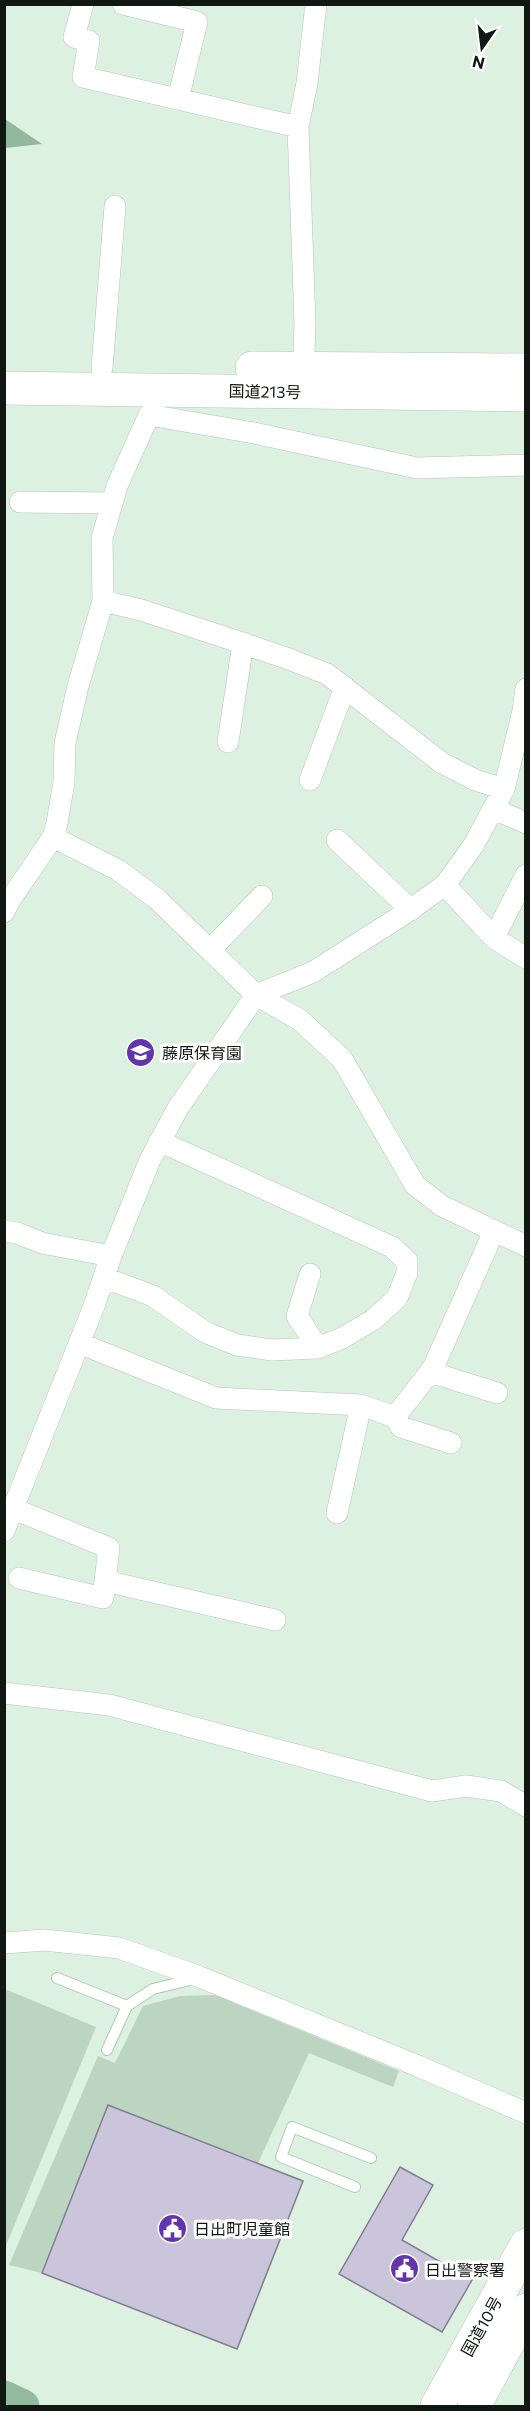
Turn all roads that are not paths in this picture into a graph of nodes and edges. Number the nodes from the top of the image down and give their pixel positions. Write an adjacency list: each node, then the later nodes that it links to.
1 (83, 4): 4 (street)
2 (123, 4): 4 (street)
3 (316, 4): 5 (street)
4 (178, 99): 5 (street)
5 (298, 127): 10 (street)
6 (115, 206): 8 (street)
7 (4, 368): 8 (highway, 国道213号)
8 (102, 368): 10 (highway, 国道213号)
9 (525, 370): 10 (highway, 国道213号)
10 (303, 380): 11 (highway, 国道213号); 12 (highway, 国道213号)
11 (4, 388)
12 (525, 394)
13 (525, 465): 15 (street)
14 (20, 502): 15 (street)
15 (112, 503): 16 (street)
16 (103, 601): 17 (street); 26 (street)
17 (243, 643): 18 (street); 21 (street)
18 (345, 687): 22 (street); 23 (street)
19 (525, 689): 20 (street)
20 (524, 711): 23 (street)
21 (228, 742)
22 (310, 780)
23 (504, 789): 24 (street)
24 (494, 809): 25 (street); 29 (street)
25 (525, 823)
26 (52, 837): 32 (street); 34 (street)
27 (337, 840): 31 (street)
28 (525, 875): 33 (street)
29 (445, 885): 31 (street); 33 (street)
30 (262, 896): 34 (street)
31 (411, 910): 36 (street)
32 (4, 912)
33 (494, 938): 35 (street)
34 (211, 949): 36 (street)
35 (525, 958)
36 (256, 994): 37 (street); 39 (street)
37 (159, 1141): 41 (street); 45 (street)
38 (4, 1231): 41 (street)
39 (494, 1232): 40 (street); 46 (street)
40 (524, 1239)
41 (111, 1256): 43 (street)
42 (310, 1274): 45 (street)
43 (105, 1278): 44 (street); 45 (street)
44 (80, 1343): 48 (street); 51 (street)
45 (318, 1348)
46 (430, 1372): 47 (street); 49 (street)
47 (497, 1393)
48 (361, 1405): 49 (street); 52 (street)
49 (395, 1417): 50 (street)
50 (451, 1443)
51 (14, 1509): 53 (street); 55 (street)
52 (337, 1513)
53 (4, 1531)
54 (20, 1578): 55 (street)
55 (105, 1581): 56 (street)
56 (275, 1620)
57 (4, 1693): 58 (street)
58 (525, 1806)
59 (4, 1943): 60 (street)
60 (200, 1977): 62 (lane); 64 (street)
61 (57, 1978): 62 (lane)
62 (127, 2006): 63 (lane)
63 (107, 2050)
64 (525, 2113)
65 (371, 2158): 66 (lane)
66 (355, 2187)
67 (525, 2245): 69 (highway, 国道10号)
68 (525, 2310): 70 (highway, 国道10号)
69 (437, 2406)
70 (474, 2406)

